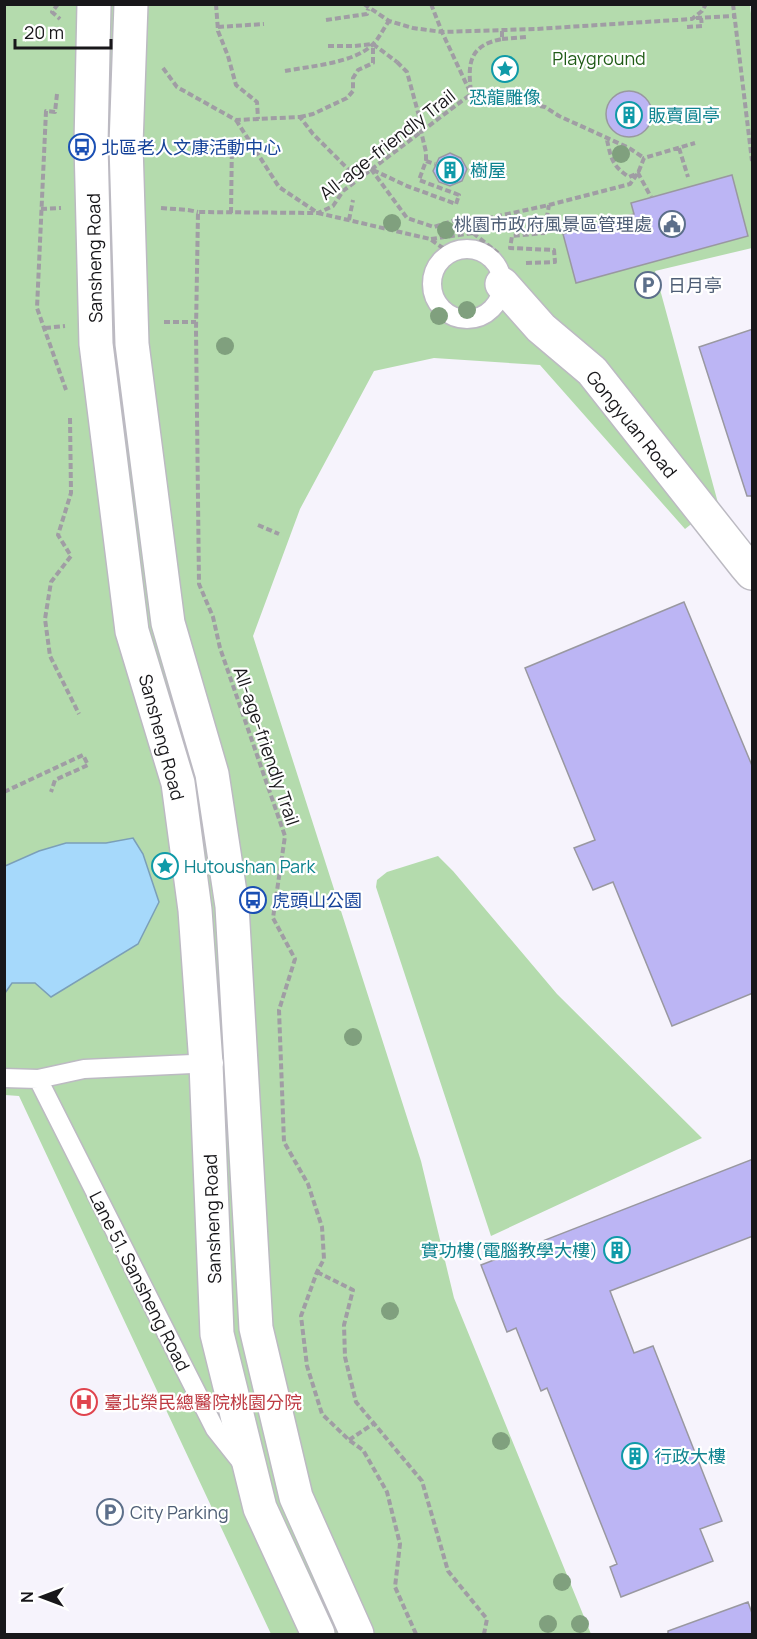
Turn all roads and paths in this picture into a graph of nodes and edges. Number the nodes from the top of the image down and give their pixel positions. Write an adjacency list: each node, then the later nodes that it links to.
1 (58, 4): 15 (path)
2 (94, 4): 72 (street, Sansheng Road)
3 (131, 4): 71 (street, Sansheng Road)
4 (216, 4): 17 (path)
5 (364, 4): 9 (path)
6 (431, 4): 20 (path, All-age-friendly Trail)
7 (706, 4): 12 (path)
8 (733, 4): 10 (path)
9 (368, 9): 13 (path); 14 (path)
10 (734, 16): 11 (path); 38 (path)
11 (701, 18): 12 (path); 18 (path)
12 (692, 19): 19 (path)
13 (326, 20)
14 (389, 21): 20 (path); 23 (path)
15 (63, 22)
16 (264, 24): 17 (path)
17 (218, 27): 30 (path)
18 (687, 27)
19 (502, 30): 20 (path); 22 (path)
20 (442, 32): 27 (path, All-age-friendly Trail)
21 (527, 37): 22 (path)
22 (502, 39): 27 (path)
23 (373, 44): 24 (path); 25 (path); 29 (path); 37 (path, bridge)
24 (328, 46)
25 (285, 71)
26 (57, 90): 49 (path)
27 (471, 94): 32 (path); 40 (path, All-age-friendly Trail)
28 (205, 103): 31 (path)
29 (300, 117): 30 (path); 43 (path)
30 (258, 119): 31 (path)
31 (236, 120): 52 (path)
32 (606, 139): 36 (path); 41 (path)
33 (232, 140): 51 (path)
34 (695, 143): 35 (path)
35 (680, 148): 36 (path); 42 (path)
36 (644, 158): 41 (path)
37 (426, 160): 39 (path); 40 (path)
38 (753, 161)
39 (435, 164)
40 (371, 169): 43 (path, All-age-friendly Trail); 53 (path)
41 (638, 173): 44 (path); 46 (path)
42 (688, 177)
43 (358, 179): 52 (path, All-age-friendly Trail)
44 (651, 197)
45 (353, 200): 54 (path)
46 (549, 205): 53 (path); 58 (path)
47 (66, 208): 49 (path)
48 (157, 208): 50 (path, All-age-friendly Trail)
49 (40, 209): 62 (path)
50 (198, 212): 51 (path, All-age-friendly Trail); 60 (path, All-age-friendly Trail)
51 (231, 213): 52 (path, All-age-friendly Trail)
52 (318, 213): 54 (path)
53 (489, 218): 55 (path)
54 (349, 220): 56 (path)
55 (473, 233): 56 (path); 58 (path)
56 (430, 239): 57 (path)
57 (450, 253): 58 (lane, Gongyuan Road); 58 (lane)
58 (509, 268): 67 (street, Gongyuan Road)
59 (158, 322): 60 (path)
60 (196, 322): 75 (path, All-age-friendly Trail)
61 (68, 326): 62 (path)
62 (45, 328): 63 (path)
63 (69, 398)
64 (70, 410): 68 (path)
65 (258, 525): 66 (path)
66 (279, 534)
67 (753, 573)
68 (79, 714)
69 (4, 792): 70 (path)
70 (51, 792)
71 (240, 1063): 72 (lane); 80 (street, Sansheng Road)
72 (206, 1064): 74 (lane); 78 (street, Sansheng Road)
73 (4, 1078): 74 (lane)
74 (38, 1079): 78 (lane, Lane 51, Sansheng Road)
75 (316, 1272): 76 (path); 77 (path, All-age-friendly Trail)
76 (373, 1424): 77 (path); 82 (path)
77 (349, 1440): 81 (path, All-age-friendly Trail)
78 (253, 1476): 79 (street, Sansheng Road)
79 (318, 1635)
80 (357, 1635)
81 (416, 1635)
82 (484, 1635)

